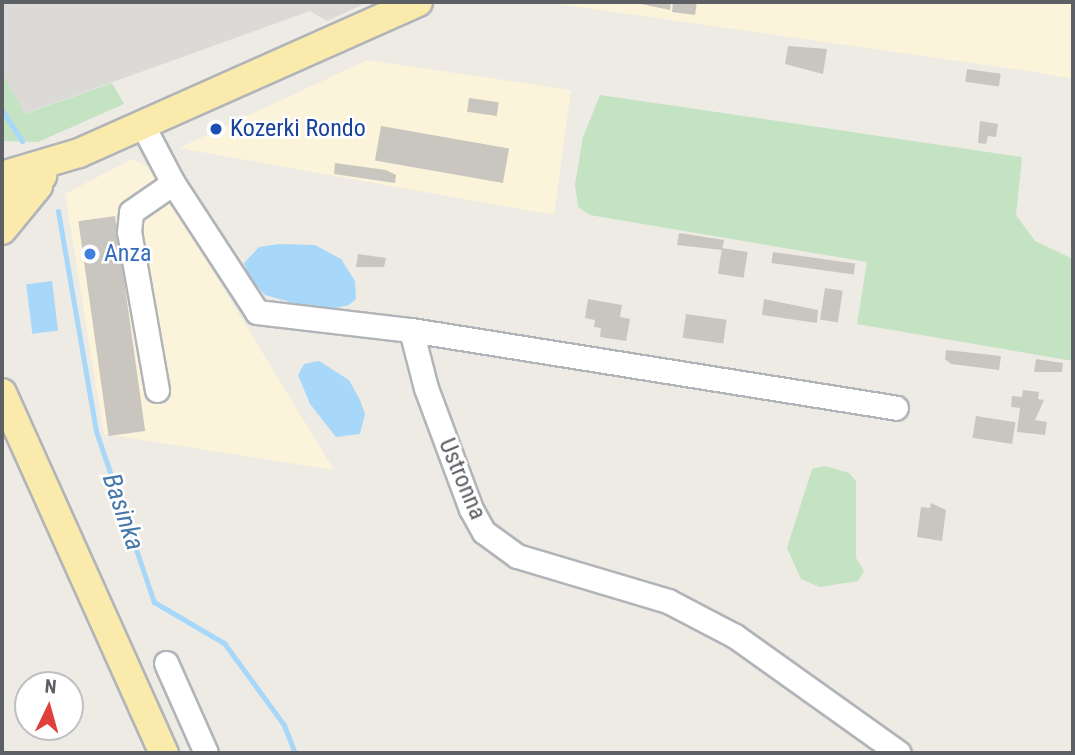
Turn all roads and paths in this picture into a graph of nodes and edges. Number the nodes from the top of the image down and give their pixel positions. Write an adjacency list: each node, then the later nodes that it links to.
1 (418, 2): 2 (main road)
2 (142, 124): 4 (main road); 6 (street)
3 (2, 167): 4 (main road)
4 (47, 167): 5 (main road); 7 (main road); 8 (main road)
5 (2, 176)
6 (173, 183): 9 (street); 10 (street)
7 (2, 198)
8 (2, 230)
9 (411, 330): 12 (street); 16 (street, Ustronna)
10 (157, 390)
11 (2, 393): 14 (main road)
12 (895, 408)
13 (166, 663): 15 (street)
14 (164, 753)
15 (206, 753)
16 (899, 753)

